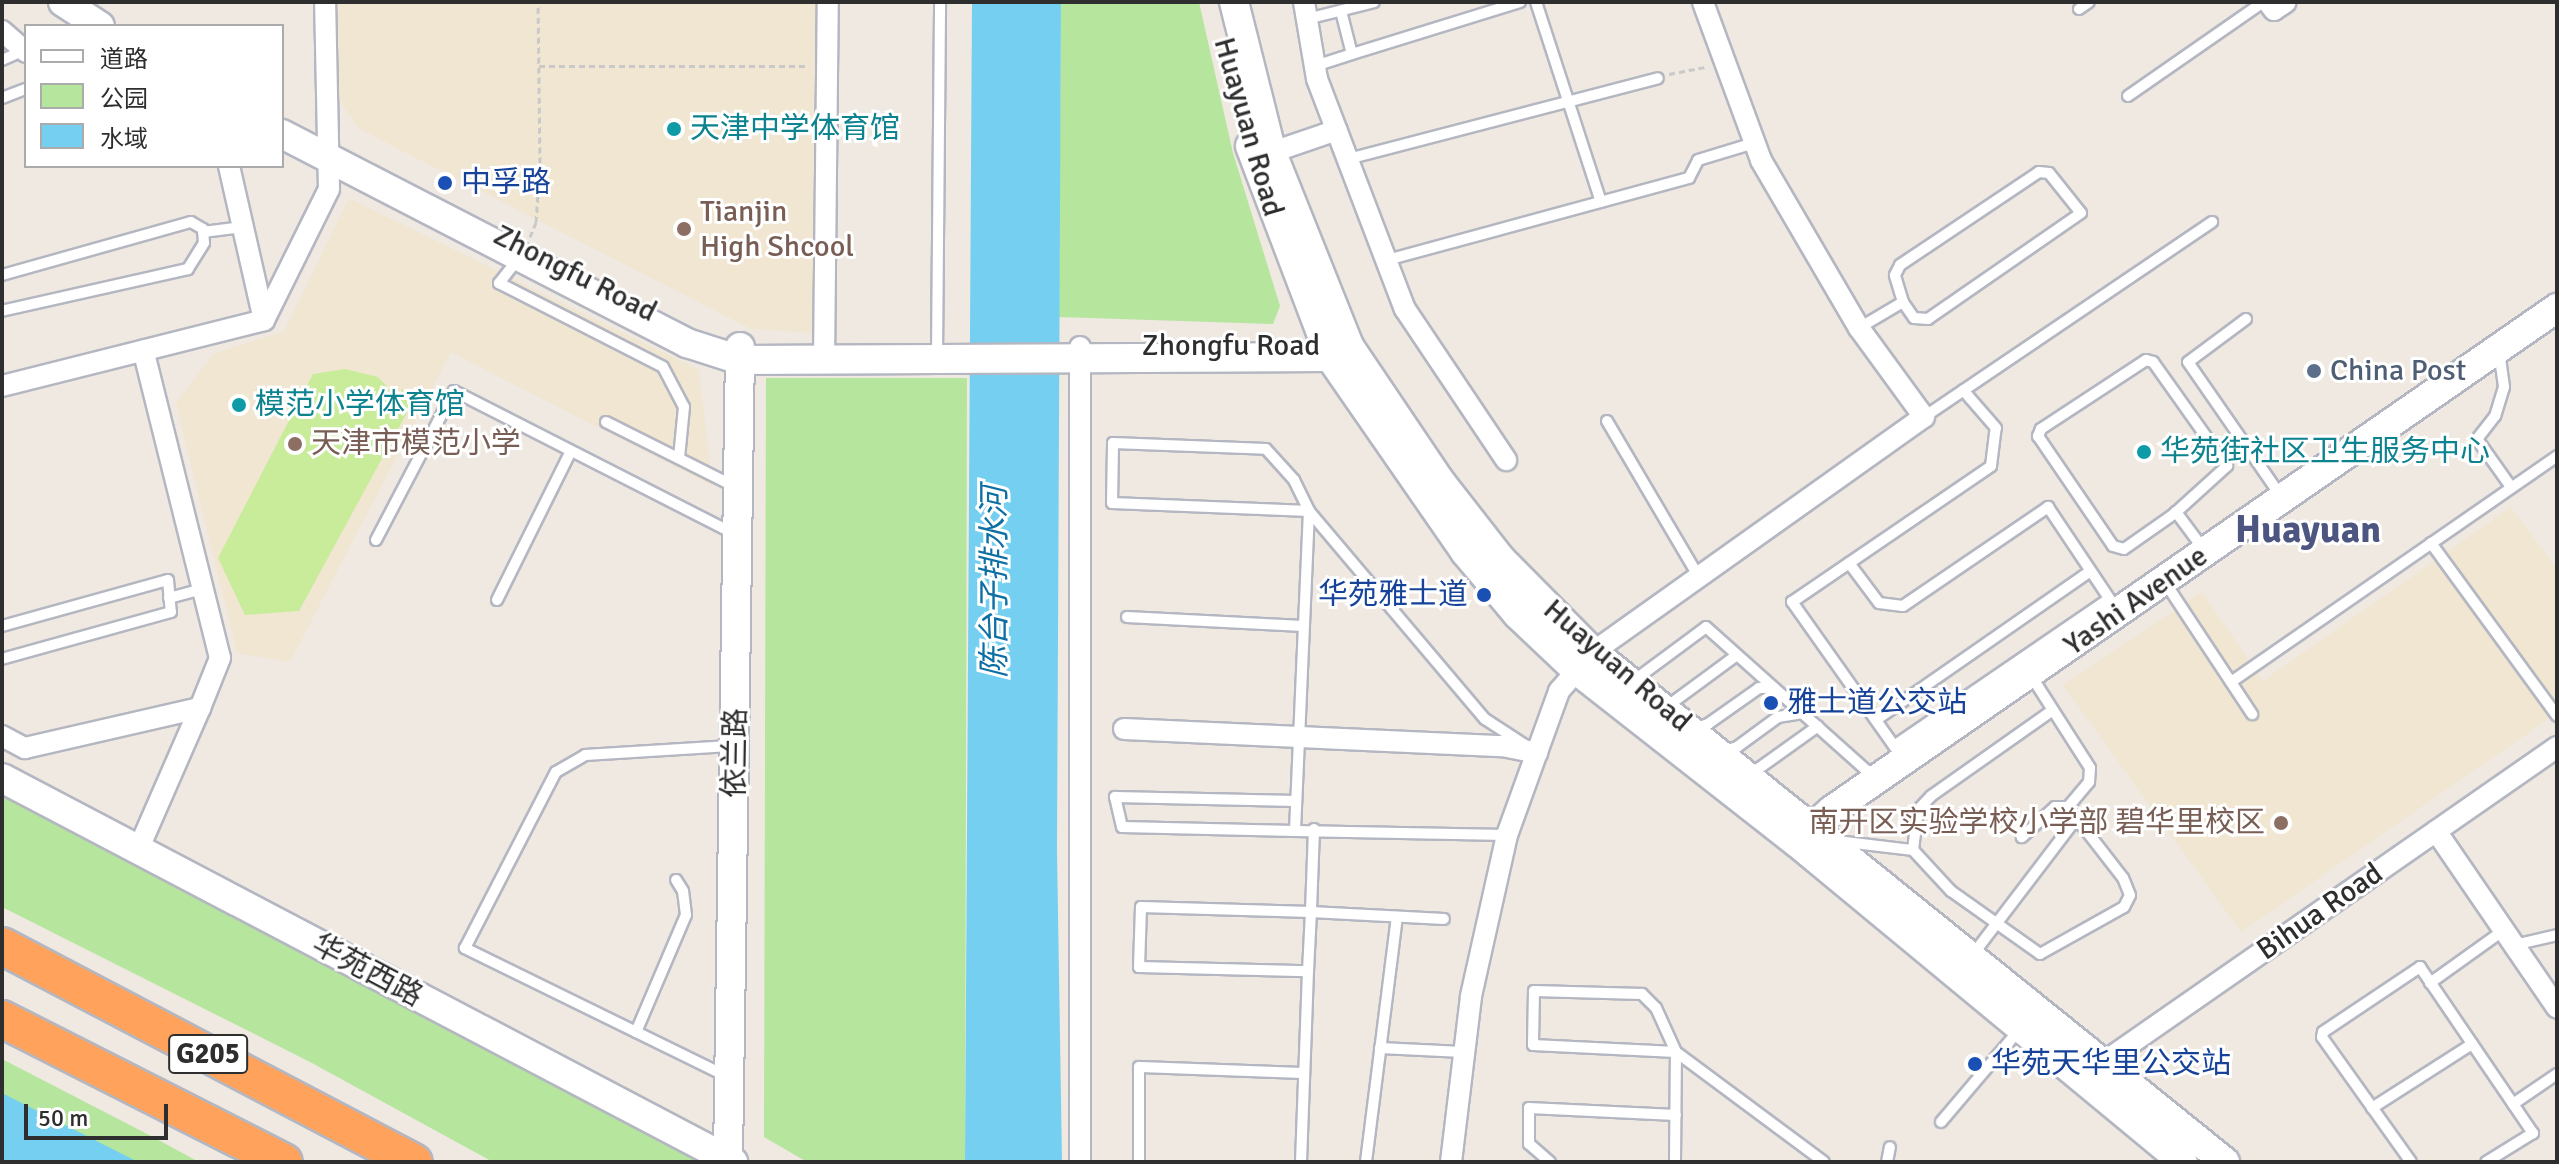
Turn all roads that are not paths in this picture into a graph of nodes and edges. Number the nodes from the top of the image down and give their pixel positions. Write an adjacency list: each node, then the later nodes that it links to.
1 (50, 2): 18 (main road)
2 (63, 2): 19 (main road)
3 (325, 2): 35 (street)
4 (828, 2): 59 (street)
5 (940, 2): 58 (lane)
6 (1215, 2): 36 (main road, Huayuan Road)
7 (1234, 2): 36 (main road, Huayuan Road)
8 (1374, 2): 17 (lane)
9 (1520, 2): 23 (lane)
10 (1536, 2): 30 (lane)
11 (1703, 2): 34 (street)
12 (2089, 2): 15 (lane)
13 (2266, 2): 14 (street); 28 (lane)
14 (2286, 2)
15 (2079, 9)
16 (1305, 10): 17 (lane); 25 (street)
17 (1341, 11): 23 (lane)
18 (84, 24)
19 (97, 24)
20 (2, 31): 21 (street)
21 (24, 50)
22 (24, 51): 24 (lane)
23 (1352, 54): 25 (lane)
24 (2, 60)
25 (1315, 66): 32 (street)
26 (1658, 78): 30 (lane)
27 (24, 90): 29 (lane)
28 (2128, 96)
29 (2, 98)
30 (1568, 101): 37 (lane); 39 (lane)
31 (284, 126): 35 (main road, Zhongfu Road)
32 (1337, 130): 36 (street); 37 (street)
33 (284, 135): 35 (main road, Zhongfu Road)
34 (1754, 143): 39 (lane); 52 (street)
35 (327, 153): 43 (main road, Zhongfu Road); 50 (street)
36 (1263, 156): 54 (main road, Huayuan Road); 54 (main road, Huayuan Road)
37 (1348, 159): 44 (street)
38 (229, 168): 41 (street)
39 (1601, 202): 44 (lane)
40 (2212, 222): 61 (lane)
41 (243, 227): 42 (lane); 50 (street)
42 (203, 232): 45 (lane); 48 (lane)
43 (522, 253): 57 (main road, Zhongfu Road); 67 (lane)
44 (1387, 260): 68 (street)
45 (2, 275)
46 (1903, 302): 46 (lane); 52 (lane)
47 (2557, 308): 56 (main road, Yashi Avenue)
48 (2, 311)
49 (2246, 319): 71 (lane)
50 (264, 320): 53 (street)
51 (2557, 320): 56 (main road, Yashi Avenue)
52 (1859, 328): 62 (street)
53 (143, 350): 60 (street); 81 (street)
54 (1321, 351): 55 (main road, Zhongfu Road); 91 (main road, Huayuan Road)
55 (1076, 353): 58 (main road, Zhongfu Road); 158 (street)
56 (2500, 353): 69 (lane); 71 (main road, Yashi Avenue)
57 (740, 354): 59 (main road, Zhongfu Road); 70 (main road, 依兰路)
58 (945, 355): 59 (main road, Zhongfu Road)
59 (825, 356)
60 (4, 383)
61 (1963, 390): 62 (lane); 78 (lane)
62 (1924, 417): 80 (street)
63 (1607, 421): 80 (lane)
64 (606, 422): 67 (lane)
65 (571, 451): 74 (lane); 75 (lane); 84 (lane)
66 (2557, 456): 69 (lane)
67 (679, 458): 70 (lane)
68 (1506, 460)
69 (2511, 487): 76 (lane)
70 (737, 488): 74 (main road, 依兰路)
71 (2285, 503): 77 (main road, Yashi Avenue)
72 (1309, 511): 72 (lane); 88 (lane); 111 (lane)
73 (2174, 514): 73 (lane); 77 (lane)
74 (738, 536): 108 (main road, 依兰路)
75 (376, 540)
76 (2431, 543): 92 (lane); 101 (lane)
77 (2209, 556): 82 (main road, Yashi Avenue); 85 (main road, Yashi Avenue)
78 (1849, 563): 79 (lane); 102 (lane)
79 (2090, 571): 85 (lane); 102 (lane)
80 (1700, 579): 91 (street)
81 (203, 589): 83 (lane); 96 (street)
82 (2170, 590): 85 (main road, Yashi Avenue); 92 (lane)
83 (169, 598): 87 (lane); 90 (lane)
84 (497, 600)
85 (2118, 611): 94 (main road, Yashi Avenue); 112 (main road, Yashi Avenue)
86 (1127, 617): 88 (lane)
87 (2, 626)
88 (1303, 626): 106 (lane)
89 (1737, 655): 93 (lane); 95 (lane); 97 (lane)
90 (2, 659)
91 (1583, 660): 93 (main road, Huayuan Road); 111 (street); 117 (main road, Huayuan Road)
92 (2231, 682): 100 (lane)
93 (1631, 683): 97 (main road, Huayuan Road)
94 (2037, 685): 98 (lane); 112 (main road, Yashi Avenue)
95 (1774, 688): 99 (lane); 104 (lane)
96 (200, 708): 107 (street); 125 (street)
97 (1664, 709): 104 (main road, Huayuan Road)
98 (2053, 710): 116 (lane); 126 (lane)
99 (1803, 713): 103 (lane); 110 (lane)
100 (2252, 714)
101 (2557, 716)
102 (1876, 720): 112 (lane)
103 (1818, 726): 112 (lane); 113 (lane)
104 (1687, 727): 110 (main road, Huayuan Road)
105 (1124, 729): 106 (street)
106 (1299, 735): 111 (street); 115 (lane)
107 (2, 736)
108 (736, 746): 141 (lane); 149 (main road, 依兰路)
109 (2557, 747): 121 (street, Bihua Road)
110 (1715, 749): 113 (main road, Huayuan Road)
111 (1537, 753): 123 (street)
112 (1886, 771): 122 (main road, Yashi Avenue)
113 (1748, 776): 117 (main road, Huayuan Road)
114 (2, 778): 125 (main road, 华苑西路)
115 (1296, 801): 120 (lane); 120 (lane)
116 (2068, 807): 118 (lane); 124 (lane)
117 (1776, 813): 122 (main road, Huayuan Road)
118 (2077, 818): 131 (lane); 131 (lane)
119 (1314, 829): 120 (lane); 123 (lane); 128 (lane)
120 (1295, 831)
121 (2436, 831): 133 (street); 146 (street, Bihua Road)
122 (1817, 832): 126 (lane); 135 (main road, Huayuan Road); 139 (main road, Huayuan Road)
123 (1507, 835): 144 (street)
124 (2022, 837)
125 (138, 850): 155 (main road, 华苑西路)
126 (1913, 850): 131 (lane)
127 (676, 880): 141 (lane)
128 (1311, 912): 129 (lane); 136 (lane); 136 (lane)
129 (1397, 917): 130 (lane); 143 (lane)
130 (1444, 919)
131 (1996, 924): 135 (lane)
132 (2557, 935): 133 (lane)
133 (2509, 938): 137 (lane); 138 (street)
134 (2, 946): 157 (highway, G205)
135 (1971, 958): 139 (main road, Huayuan Road)
136 (1308, 971): 147 (lane)
137 (2430, 983): 142 (lane); 151 (lane)
138 (2557, 1008)
139 (2029, 1018): 146 (main road, Huayuan Road); 153 (lane)
140 (2, 1019): 156 (highway, G205)
141 (636, 1032): 149 (lane)
142 (2472, 1044): 150 (lane); 151 (lane)
143 (1380, 1048): 144 (lane); 161 (lane)
144 (1463, 1052): 162 (street)
145 (1676, 1052): 145 (lane); 152 (lane); 165 (lane)
146 (2094, 1070): 167 (main road, Huayuan Road); 168 (main road, Huayuan Road)
147 (1304, 1073): 159 (lane); 160 (lane)
148 (2557, 1074): 150 (lane)
149 (731, 1079): 155 (main road, 依兰路)
150 (2513, 1104): 170 (lane)
151 (2372, 1108): 169 (lane)
152 (1676, 1115): 163 (lane); 164 (lane)
153 (1941, 1122)
154 (1890, 1147): 166 (lane)
155 (731, 1161)
156 (284, 1162)
157 (414, 1162)
158 (1080, 1162)
159 (1139, 1162)
160 (1301, 1162)
161 (1366, 1162)
162 (1451, 1162)
163 (1550, 1162)
164 (1675, 1162)
165 (1824, 1162)
166 (1887, 1162)
167 (2183, 1162)
168 (2225, 1162)
169 (2411, 1162)
170 (2486, 1162)

